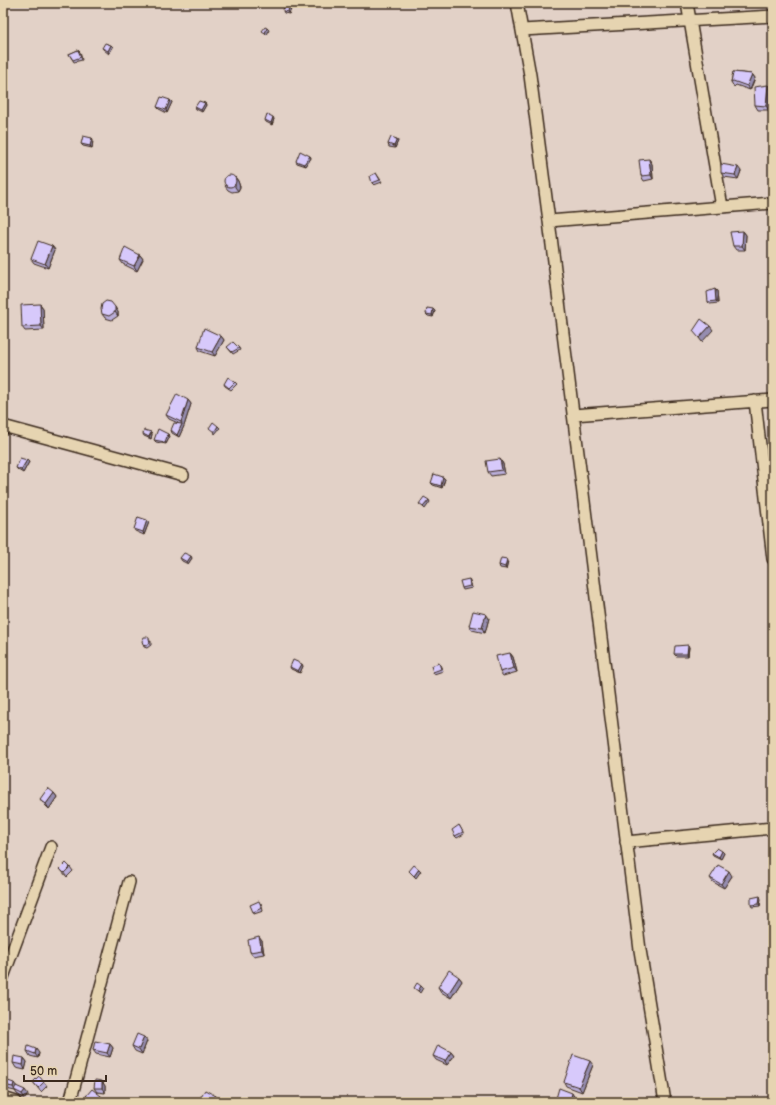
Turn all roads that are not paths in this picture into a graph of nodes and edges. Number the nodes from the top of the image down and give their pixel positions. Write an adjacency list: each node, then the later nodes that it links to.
1 (518, 3): 5 (street)
2 (687, 3): 4 (street)
3 (773, 16): 4 (street)
4 (689, 21): 5 (street); 7 (street)
5 (522, 30): 8 (street)
6 (773, 204): 7 (street)
7 (722, 207): 8 (street)
8 (549, 221): 11 (street)
9 (773, 400): 10 (street)
10 (755, 401): 11 (street); 14 (street)
11 (574, 415): 16 (street)
12 (3, 426): 13 (street)
13 (183, 475)
14 (773, 559)
15 (773, 828): 16 (street)
16 (626, 842): 23 (street)
17 (51, 847): 19 (street)
18 (129, 882): 22 (street)
19 (3, 976)
20 (3, 1098): 21 (street)
21 (16, 1102)
22 (70, 1102)
23 (666, 1102)

